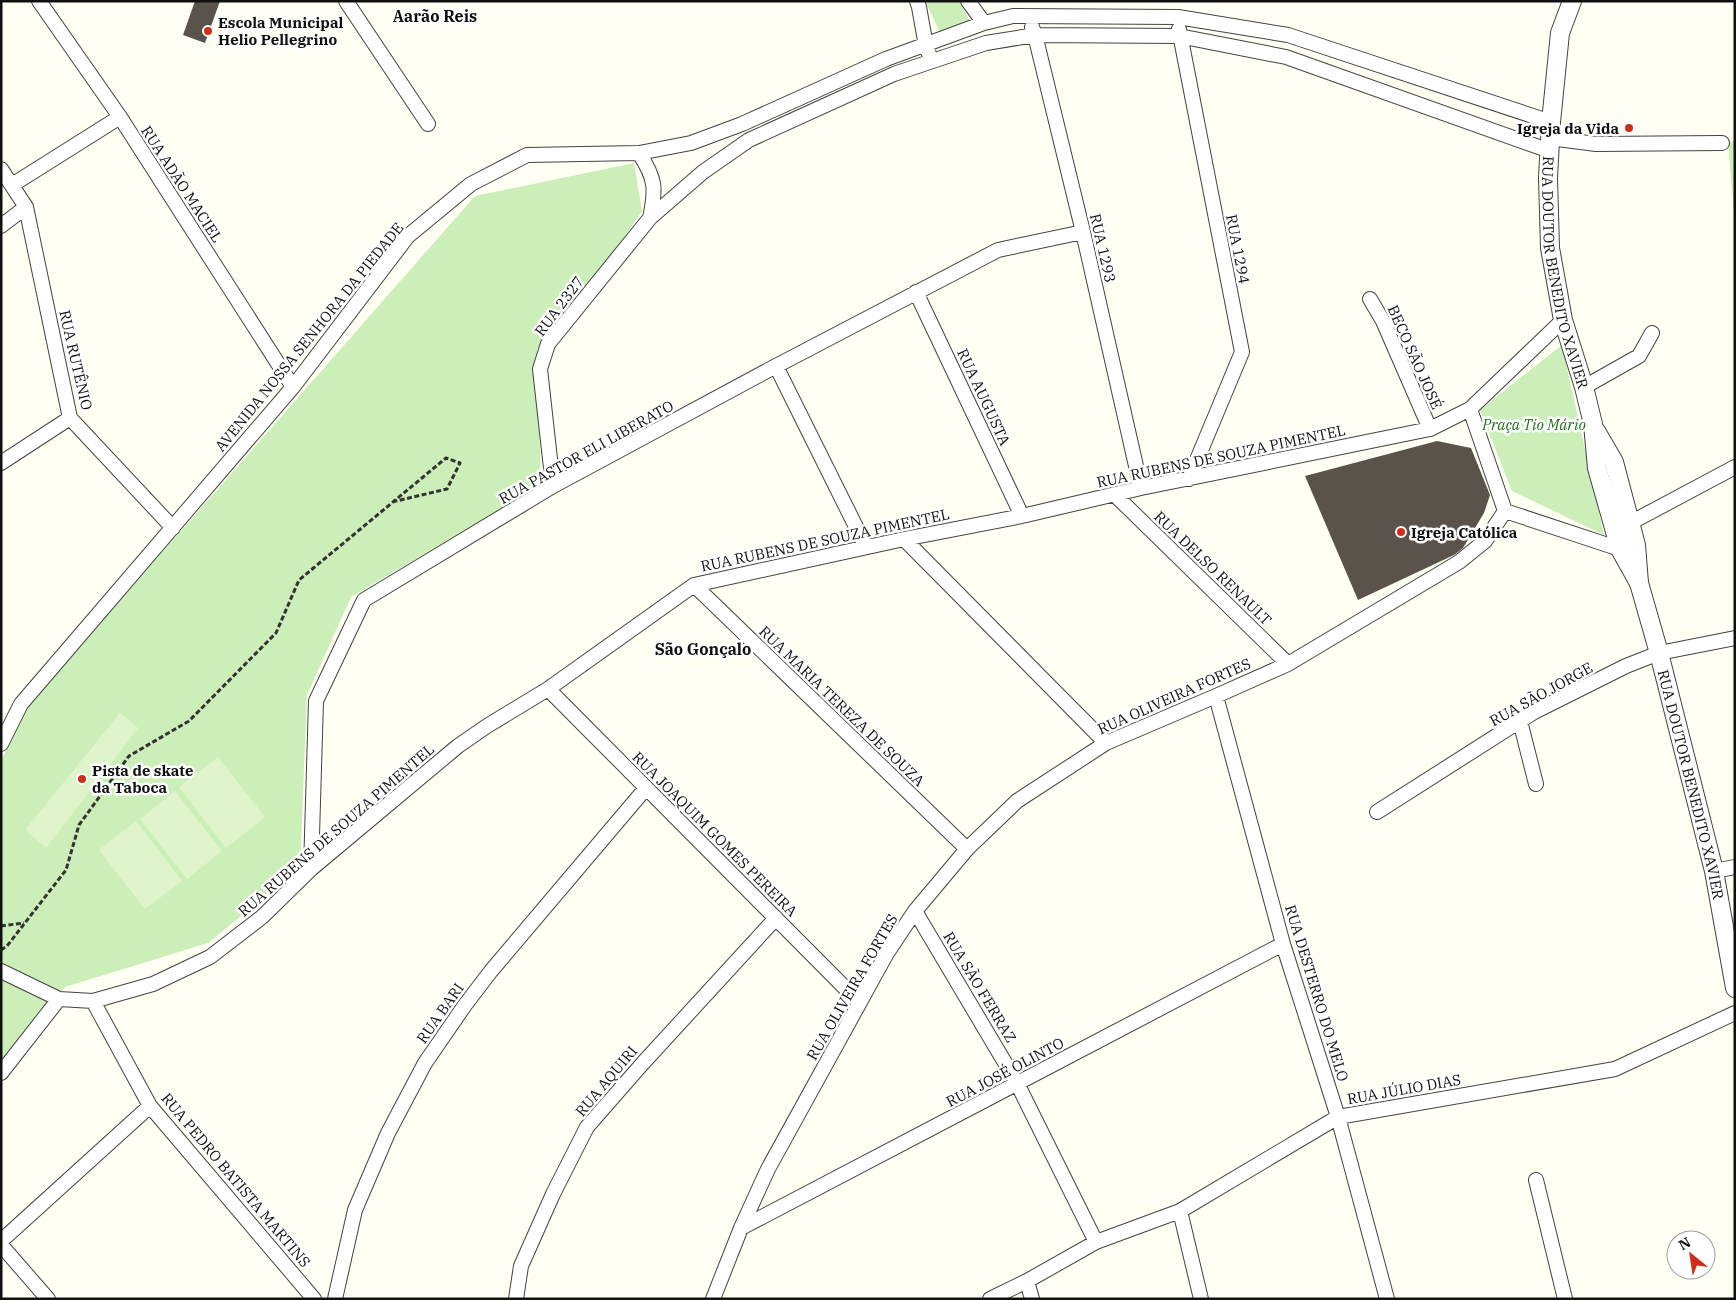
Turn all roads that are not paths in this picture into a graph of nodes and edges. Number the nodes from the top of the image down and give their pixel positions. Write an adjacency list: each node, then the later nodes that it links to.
1 (39, 1): 13 (street, RUA ADÃO MACIEL)
2 (346, 1): 14 (street)
3 (917, 1): 11 (street)
4 (968, 1): 8 (street)
5 (1572, 1): 15 (street, RUA DOUTOR BENEDITO XAVIER)
6 (1028, 16): 7 (street, AVENIDA NOSSA SENHORA DA PIEDADE); 8 (street, AVENIDA NOSSA SENHORA DA PIEDADE); 9 (street, RUA 1293)
7 (1178, 17): 10 (street, RUA 1294); 15 (street, AVENIDA NOSSA SENHORA DA PIEDADE)
8 (984, 23): 11 (street, AVENIDA NOSSA SENHORA DA PIEDADE)
9 (1035, 35): 10 (street); 12 (street); 25 (street, RUA 1293)
10 (1179, 36): 15 (street); 39 (street, RUA 1294)
11 (926, 46): 12 (street); 17 (street, AVENIDA NOSSA SENHORA DA PIEDADE)
12 (932, 61): 21 (street)
13 (120, 117): 19 (street); 32 (street, RUA ADÃO MACIEL)
14 (428, 124)
15 (1550, 137): 16 (street); 28 (street, RUA DOUTOR BENEDITO XAVIER)
16 (1722, 143)
17 (639, 153): 20 (street, RUA 2327); 32 (street, AVENIDA NOSSA SENHORA DA PIEDADE)
18 (1, 169): 19 (street, RUA RUTÊNIO)
19 (12, 186): 22 (street, RUA RUTÊNIO)
20 (654, 194): 21 (street); 23 (street, RUA 2327)
21 (668, 202): 23 (street)
22 (26, 207): 24 (street); 34 (street, RUA RUTÊNIO)
23 (650, 218): 40 (street, RUA 2327)
24 (1, 226)
25 (1083, 232): 26 (street, RUA PASTOR ELI LIBERATO); 41 (street, RUA 1293)
26 (916, 292): 30 (street, RUA PASTOR ELI LIBERATO); 44 (street, RUA AUGUSTA)
27 (1370, 299): 36 (street, BECO SÃO JOSÉ)
28 (1563, 320): 31 (street, RUA DOUTOR BENEDITO XAVIER); 33 (street, RUA RUBENS DE SOUZA PIMENTEL)
29 (1652, 333): 31 (street)
30 (776, 366): 40 (street, RUA PASTOR ELI LIBERATO); 48 (street)
31 (1584, 386): 35 (street, RUA DOUTOR BENEDITO XAVIER)
32 (293, 387): 46 (street, AVENIDA NOSSA SENHORA DA PIEDADE)
33 (1470, 409): 36 (street, RUA RUBENS DE SOUZA PIMENTEL); 43 (street)
34 (70, 418): 37 (street); 46 (street, RUA RUTÊNIO)
35 (1592, 424): 45 (street, RUA DOUTOR BENEDITO XAVIER); 49 (street, RUA DOUTOR BENEDITO XAVIER)
36 (1430, 429): 39 (street, RUA RUBENS DE SOUZA PIMENTEL)
37 (1, 463)
38 (1735, 467): 45 (street)
39 (1189, 479): 41 (street, RUA RUBENS DE SOUZA PIMENTEL)
40 (553, 486): 64 (street, RUA PASTOR ELI LIBERATO)
41 (1141, 488): 42 (street, RUA RUBENS DE SOUZA PIMENTEL)
42 (1116, 495): 44 (street, RUA RUBENS DE SOUZA PIMENTEL); 53 (street, RUA DELSO RENAULT)
43 (1505, 511): 49 (street); 53 (street, RUA OLIVEIRA FORTES)
44 (1022, 516): 47 (street, RUA RUBENS DE SOUZA PIMENTEL)
45 (1630, 523): 49 (street, RUA DOUTOR BENEDITO XAVIER)
46 (173, 528): 58 (street, AVENIDA NOSSA SENHORA DA PIEDADE)
47 (904, 539): 48 (street, RUA RUBENS DE SOUZA PIMENTEL); 57 (street)
48 (866, 547): 50 (street, RUA RUBENS DE SOUZA PIMENTEL)
49 (1628, 547): 52 (street, RUA DOUTOR BENEDITO XAVIER)
50 (694, 585): 54 (street, RUA RUBENS DE SOUZA PIMENTEL); 62 (street, RUA MARIA TEREZA DE SOUZA)
51 (1735, 638): 52 (street, RUA SÃO JORGE)
52 (1659, 653): 56 (street, RUA SÃO JORGE); 65 (street, RUA DOUTOR BENEDITO XAVIER)
53 (1288, 664): 55 (street, RUA OLIVEIRA FORTES)
54 (548, 689): 60 (street, RUA JOAQUIM GOMES PEREIRA); 64 (street, RUA RUBENS DE SOUZA PIMENTEL)
55 (1216, 696): 57 (street, RUA OLIVEIRA FORTES); 68 (street, RUA DESTERRO DO MELO)
56 (1520, 721): 59 (street); 61 (street, RUA SÃO JORGE)
57 (1106, 743): 62 (street, RUA OLIVEIRA FORTES)
58 (1, 744)
59 (1536, 784)
60 (646, 788): 67 (street, RUA JOAQUIM GOMES PEREIRA); 88 (street, RUA BARI)
61 (1377, 812)
62 (968, 849): 66 (street, RUA OLIVEIRA FORTES)
63 (1735, 867): 65 (street)
64 (311, 869): 72 (street, RUA RUBENS DE SOUZA PIMENTEL)
65 (1714, 871): 70 (street, RUA DOUTOR BENEDITO XAVIER)
66 (915, 910): 73 (street, RUA OLIVEIRA FORTES); 76 (street, RUA SÃO FERRAZ)
67 (776, 918): 73 (street, RUA JOAQUIM GOMES PEREIRA); 89 (street, RUA AQUIRI)
68 (1283, 944): 76 (street, RUA JOSÉ OLINTO); 78 (street, RUA DESTERRO DO MELO)
69 (1, 971): 71 (street, RUA RUBENS DE SOUZA PIMENTEL)
70 (1735, 988)
71 (59, 999): 72 (street, RUA RUBENS DE SOUZA PIMENTEL); 75 (street)
72 (93, 1001): 77 (street, RUA PEDRO BATISTA MARTINS)
73 (860, 1002): 81 (street, RUA OLIVEIRA FORTES)
74 (1735, 1014): 78 (street, RUA JÚLIO DIAS)
75 (1, 1073)
76 (1018, 1083): 81 (street, RUA JOSÉ OLINTO); 83 (street, RUA SÃO FERRAZ)
77 (150, 1106): 82 (street); 87 (street, RUA PEDRO BATISTA MARTINS)
78 (1338, 1117): 80 (street, RUA JÚLIO DIAS); 94 (street, RUA DESTERRO DO MELO)
79 (1536, 1180): 95 (street)
80 (1180, 1211): 83 (street, RUA JÚLIO DIAS); 93 (street)
81 (741, 1228): 90 (street, RUA OLIVEIRA FORTES)
82 (1, 1241)
83 (1096, 1242): 85 (street, RUA JÚLIO DIAS)
84 (1, 1245): 86 (street)
85 (1027, 1281): 91 (street, RUA JÚLIO DIAS); 92 (street)
86 (48, 1299)
87 (314, 1299)
88 (335, 1299)
89 (516, 1299)
90 (713, 1299)
91 (990, 1299)
92 (1032, 1299)
93 (1201, 1299)
94 (1386, 1299)
95 (1566, 1299)

